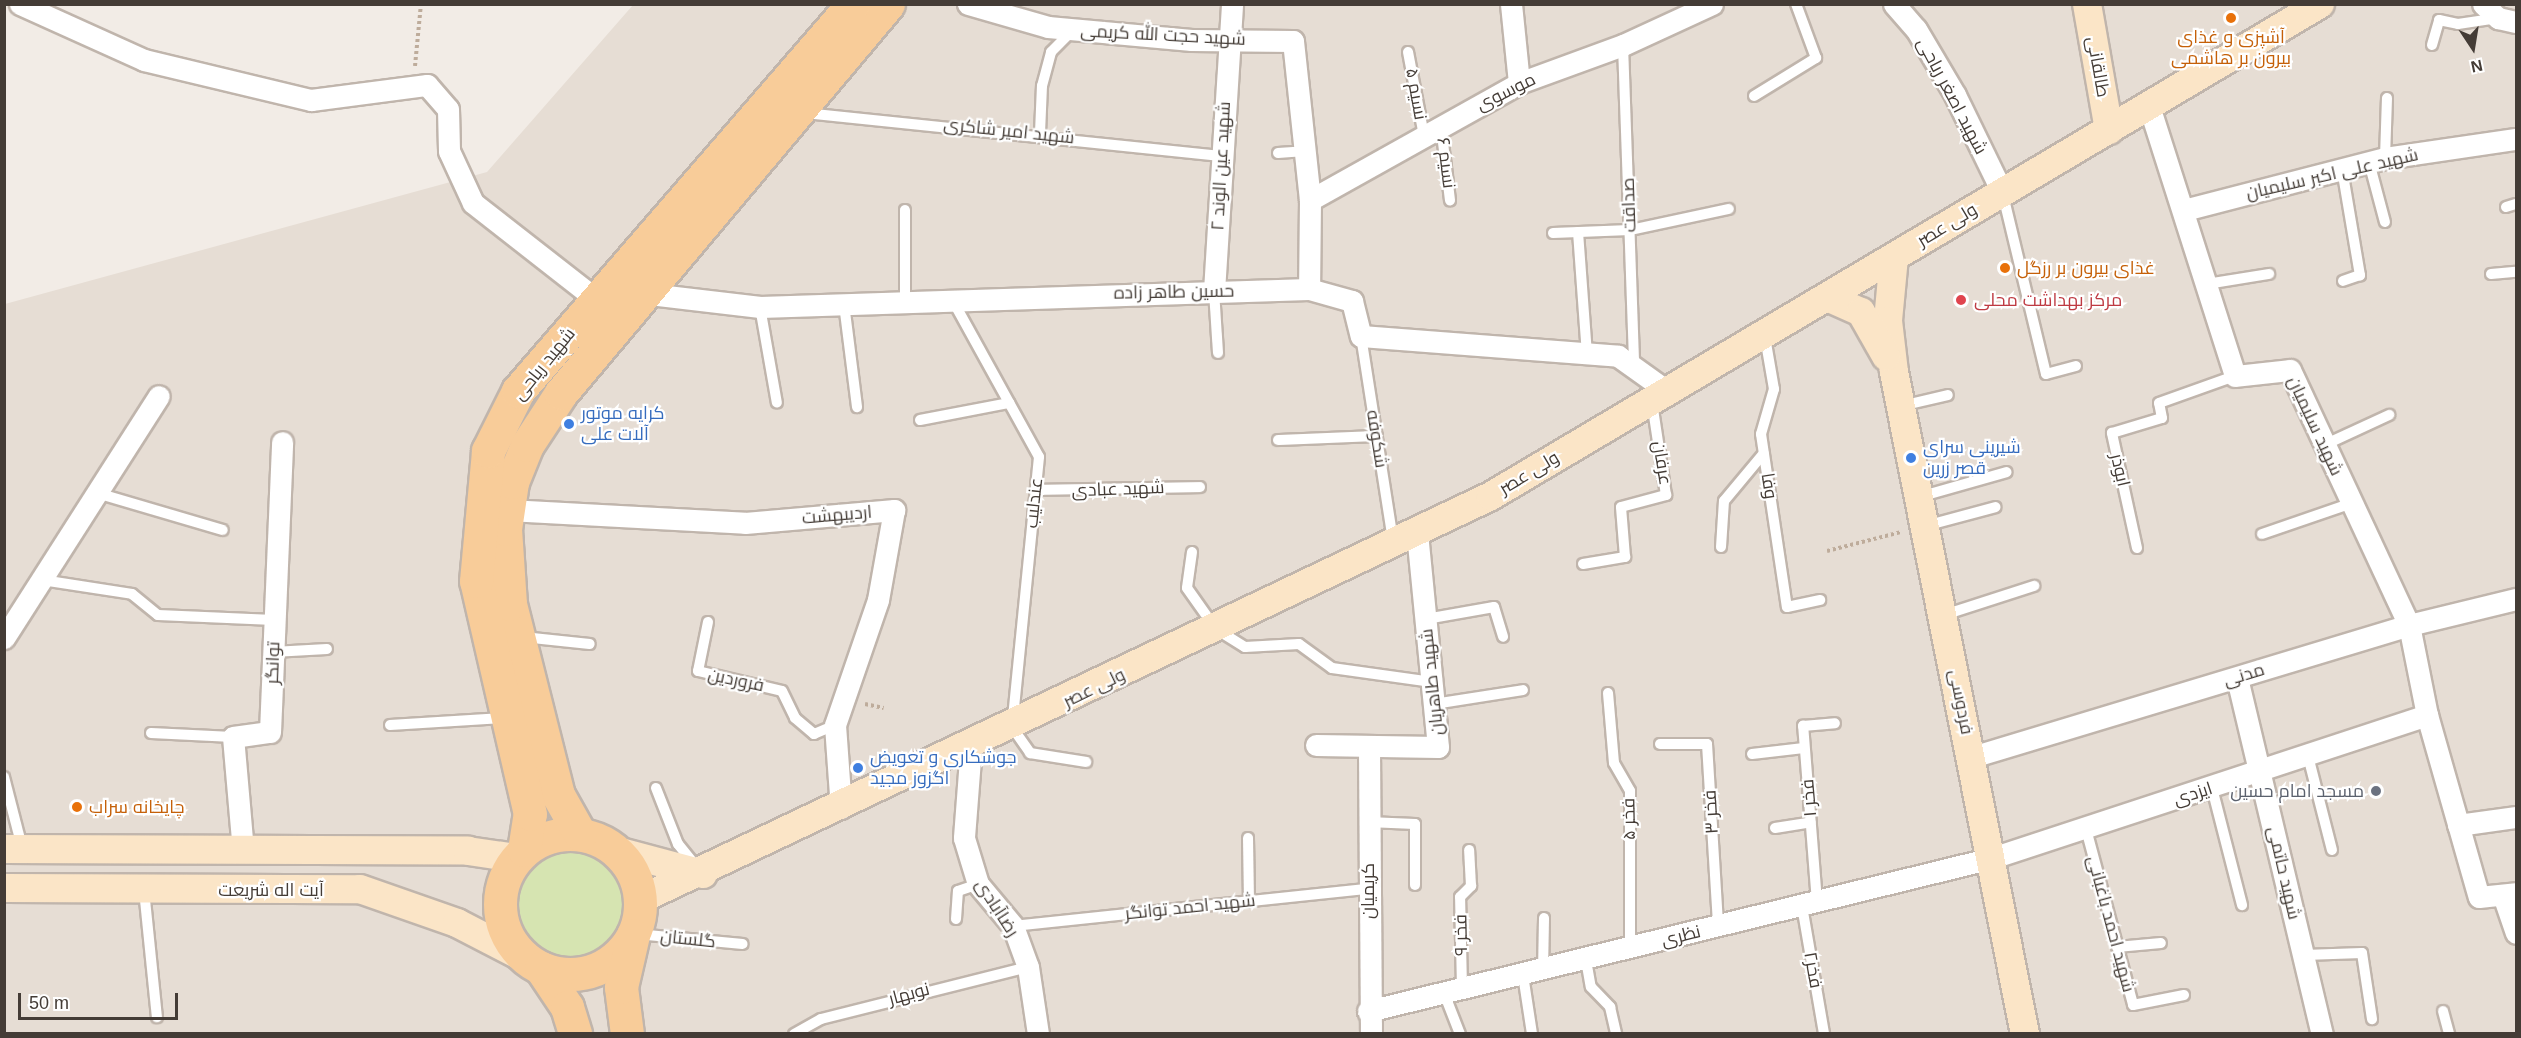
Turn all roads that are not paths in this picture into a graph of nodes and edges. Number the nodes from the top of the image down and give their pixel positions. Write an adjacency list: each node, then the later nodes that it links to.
1 (20, 4): 52 (street)
2 (853, 4): 52 (main road, شهید ریاحی)
3 (888, 4): 22 (main road, شهید ریاحی)
4 (968, 4): 13 (street, شهید حجت الله کریمی)
5 (1232, 4): 14 (street, شهید عین الوند ۲)
6 (1511, 4): 18 (street)
7 (1712, 4): 15 (street, موسوی)
8 (1796, 4): 19 (lane)
9 (1894, 4): 32 (street, شهید اصغر ریاحی)
10 (2087, 4): 23 (street, طالقانی)
11 (2320, 4): 21 (street, ولی عصر)
12 (2499, 15): 16 (lane)
13 (1073, 30): 14 (street, شهید حجت الله کریمی); 25 (lane)
14 (1227, 40): 27 (street, شهید حجت الله کریمی); 29 (street, شهید عین الوند ۲)
15 (1623, 45): 18 (street, موسوی); 39 (lane, صداقت)
16 (2432, 45)
17 (1408, 52): 24 (lane, نسیم ۵)
18 (1519, 83): 24 (street, موسوی)
19 (1754, 96)
20 (2387, 98): 30 (lane)
21 (2149, 106): 23 (street, ولی عصر); 37 (street)
22 (796, 112): 25 (lane, شهید امیر شاکری); 50 (main road, شهید ریاحی)
23 (2109, 130): 32 (street, ولی عصر)
24 (1432, 131): 33 (street, موسوی); 34 (lane, نسیم ۶)
25 (1040, 134): 29 (lane, شهید امیر شاکری)
26 (2517, 139): 30 (street, شهید علی اکبر سلیمیان)
27 (1305, 151): 28 (lane); 33 (street, شهید حجت الله کریمی)
28 (1278, 153)
29 (1221, 156): 49 (street, شهید عین الوند ۲)
30 (2377, 160): 31 (street, شهید علی اکبر سلیمیان); 38 (lane)
31 (2342, 169): 37 (street, شهید علی اکبر سلیمیان); 46 (lane)
32 (2002, 192): 42 (street, ولی عصر); 62 (lane)
33 (1310, 200): 48 (street, شهید حجت الله کریمی)
34 (1450, 200)
35 (1730, 208): 39 (lane)
36 (905, 210): 54 (lane)
37 (2184, 210): 47 (street)
38 (2385, 222)
39 (1630, 230): 40 (lane); 61 (lane, صداقت)
40 (1578, 232): 41 (lane); 60 (lane)
41 (1553, 233)
42 (1893, 257): 51 (street, ولی عصر); 63 (street, فردوسی)
43 (2517, 272): 45 (lane)
44 (2269, 274): 47 (lane)
45 (2491, 274)
46 (2343, 281)
47 (2207, 284): 64 (street)
48 (1309, 289): 49 (street, حسین طاهر زاده); 58 (street, حسین طاهر زاده)
49 (1214, 291): 53 (street, حسین طاهر زاده); 59 (lane)
50 (641, 293): 56 (street, حسین طاهر زاده); 86 (main road, شهید ریاحی)
51 (1827, 297): 57 (street, ولی عصر); 63 (street, فردوسی)
52 (597, 300): 117 (main road, شهید ریاحی)
53 (953, 301): 54 (street, حسین طاهر زاده); 69 (lane, عندلیب)
54 (904, 302): 55 (street, حسین طاهر زاده)
55 (844, 304): 56 (street, حسین طاهر زاده); 71 (lane)
56 (760, 307): 68 (lane)
57 (1764, 333): 65 (street, ولی عصر); 78 (lane, وفا)
58 (1361, 336): 60 (street); 74 (lane, شکوفه)
59 (1218, 353)
60 (1587, 354): 61 (street)
61 (1634, 364): 65 (street)
62 (2076, 366)
63 (1894, 372): 70 (street, فردوسی)
64 (2235, 376): 77 (street, شهید سلیمیان); 92 (lane, ابوذر)
65 (1659, 395): 90 (street, ولی عصر); 94 (lane, عرفان)
66 (1947, 395): 70 (lane)
67 (159, 396): 82 (street)
68 (777, 403)
69 (1009, 403): 73 (lane); 81 (lane, عندلیب)
70 (1901, 406): 83 (street, فردوسی)
71 (858, 407)
72 (2389, 415): 77 (lane)
73 (920, 420)
74 (1377, 436): 75 (lane); 90 (lane, شکوفه)
75 (1278, 440)
76 (282, 442): 101 (street, توانگر)
77 (2324, 446): 84 (street, شهید سلیمیان)
78 (1764, 453): 91 (lane); 98 (lane, وفا)
79 (2007, 472): 83 (lane)
80 (1200, 487): 81 (lane, شهید عبادی)
81 (1036, 490): 121 (lane, عندلیب)
82 (97, 494): 88 (lane); 95 (street)
83 (1919, 498): 87 (street, فردوسی)
84 (2352, 503): 89 (lane); 103 (street, شهید سلیمیان)
85 (1996, 507): 87 (lane)
86 (508, 510): 105 (main road, شهید ریاحی); 120 (street, اردیبهشت)
87 (1925, 526): 99 (street, فردوسی)
88 (223, 530)
89 (2262, 534)
90 (1406, 537): 100 (street, شهید طاهریان); 104 (street, ولی عصر)
91 (1721, 547)
92 (2137, 548)
93 (1192, 552): 104 (lane)
94 (1583, 564)
95 (42, 580): 101 (lane); 107 (street)
96 (2034, 586): 99 (lane)
97 (2517, 599): 103 (street, مدنی)
98 (1820, 600)
99 (1943, 615): 131 (street, فردوسی)
100 (1426, 619): 106 (lane); 112 (street, شهید طاهریان)
101 (274, 620): 110 (street, توانگر)
102 (708, 622): 120 (lane, فروردین)
103 (2409, 624): 111 (street, مدنی); 116 (street)
104 (1216, 629): 112 (lane); 121 (street, ولی عصر)
105 (517, 636): 108 (lane); 144 (main road, شهید ریاحی)
106 (1503, 637)
107 (4, 638)
108 (590, 644)
109 (327, 649): 110 (lane)
110 (273, 652): 123 (street, توانگر)
111 (2237, 678): 131 (street, مدنی); 133 (street, شهید حاتمی)
112 (1432, 682): 115 (street, شهید طاهریان)
113 (1523, 690): 115 (lane)
114 (1608, 693): 173 (lane, فخر ۵)
115 (1434, 704): 127 (street, شهید طاهریان)
116 (2427, 715): 130 (street, ایزدی); 141 (street)
117 (508, 717): 119 (lane); 151 (main road, شهید ریاحی)
118 (1835, 723): 128 (lane, فخر ۱)
119 (390, 725)
120 (835, 725): 137 (street, اردیبهشت)
121 (1012, 727): 126 (street, ولی عصر); 132 (lane)
122 (151, 733): 123 (lane)
123 (233, 737): 149 (street)
124 (1660, 744): 167 (lane, فخر ۳)
125 (1317, 745): 127 (street, شهید طاهریان)
126 (971, 746): 137 (street, ولی عصر); 154 (street, رضاآبادی)
127 (1368, 748): 139 (street, کریمیان)
128 (1804, 748): 129 (lane); 140 (lane, فخر ۱)
129 (1752, 754)
130 (2308, 756): 133 (street, ایزدی); 148 (lane)
131 (1972, 757): 152 (street, فردوسی)
132 (1086, 762)
133 (2260, 773): 136 (street, ایزدی); 174 (street, شهید حاتمی)
134 (4, 777): 146 (lane)
135 (656, 788): 153 (lane)
136 (2212, 788): 143 (street, ایزدی); 163 (lane)
137 (841, 808): 153 (street, ولی عصر)
138 (2517, 817): 141 (street)
139 (1368, 822): 155 (lane); 157 (street, کریمیان)
140 (1810, 822): 142 (lane); 162 (lane, فخر ۱)
141 (2458, 825): 159 (street)
142 (1775, 828)
143 (2086, 829): 152 (street, ایزدی); 172 (lane, شهید احمد باغبانی)
144 (580, 834): 150 (main road); 151 (main road)
145 (1248, 838): 161 (lane)
146 (14, 850): 149 (street)
147 (1469, 850): 179 (lane, فخر ۹)
148 (2332, 850)
149 (243, 851): 151 (street)
150 (617, 851): 153 (street); 160 (main road)
151 (520, 854): 176 (main road)
152 (1992, 858): 162 (street, نظری); 194 (street, فردوسی)
153 (703, 874): 160 (street, ولی عصر)
154 (978, 884): 165 (lane); 166 (street, رضاآبادی)
155 (1414, 885)
156 (4, 888): 158 (street, آیت اله شریعت)
157 (1368, 889): 161 (lane, شهید احمد توانگر); 181 (street, کریمیان)
158 (144, 890): 176 (street, آیت اله شریعت); 183 (lane)
159 (2510, 894): 169 (street)
160 (639, 900): 168 (main road)
161 (1249, 901): 166 (lane, شهید احمد توانگر)
162 (1810, 904): 167 (street, نظری); 193 (lane, فخر۲)
163 (2242, 905)
164 (1544, 918): 178 (lane)
165 (956, 919)
166 (1013, 926): 177 (street, رضاآبادی)
167 (1718, 926): 173 (street, نظری)
168 (634, 933): 170 (lane, گلستان); 176 (main road); 186 (main road)
169 (2517, 933)
170 (743, 944)
171 (2161, 944): 172 (lane)
172 (2117, 946): 180 (lane, شهید احمد باغبانی)
173 (1630, 949): 175 (street, نظری)
174 (2304, 956): 184 (lane); 195 (street, شهید حاتمی)
175 (1587, 960): 178 (street, نظری); 192 (lane)
176 (532, 963): 185 (main road)
177 (1028, 967): 187 (lane, نوبهار); 188 (street, رضاآبادی)
178 (1533, 973): 179 (street, نظری); 191 (lane)
179 (1453, 991): 181 (street, نظری); 190 (lane)
180 (2184, 995)
181 (1368, 1011): 189 (street, کریمیان)
182 (2443, 1011): 196 (lane)
183 (157, 1017)
184 (2372, 1019)
185 (575, 1034)
186 (627, 1034)
187 (794, 1034)
188 (1038, 1034)
189 (1371, 1034)
190 (1460, 1034)
191 (1532, 1034)
192 (1616, 1034)
193 (1824, 1034)
194 (2025, 1034)
195 (2322, 1034)
196 (2449, 1034)

